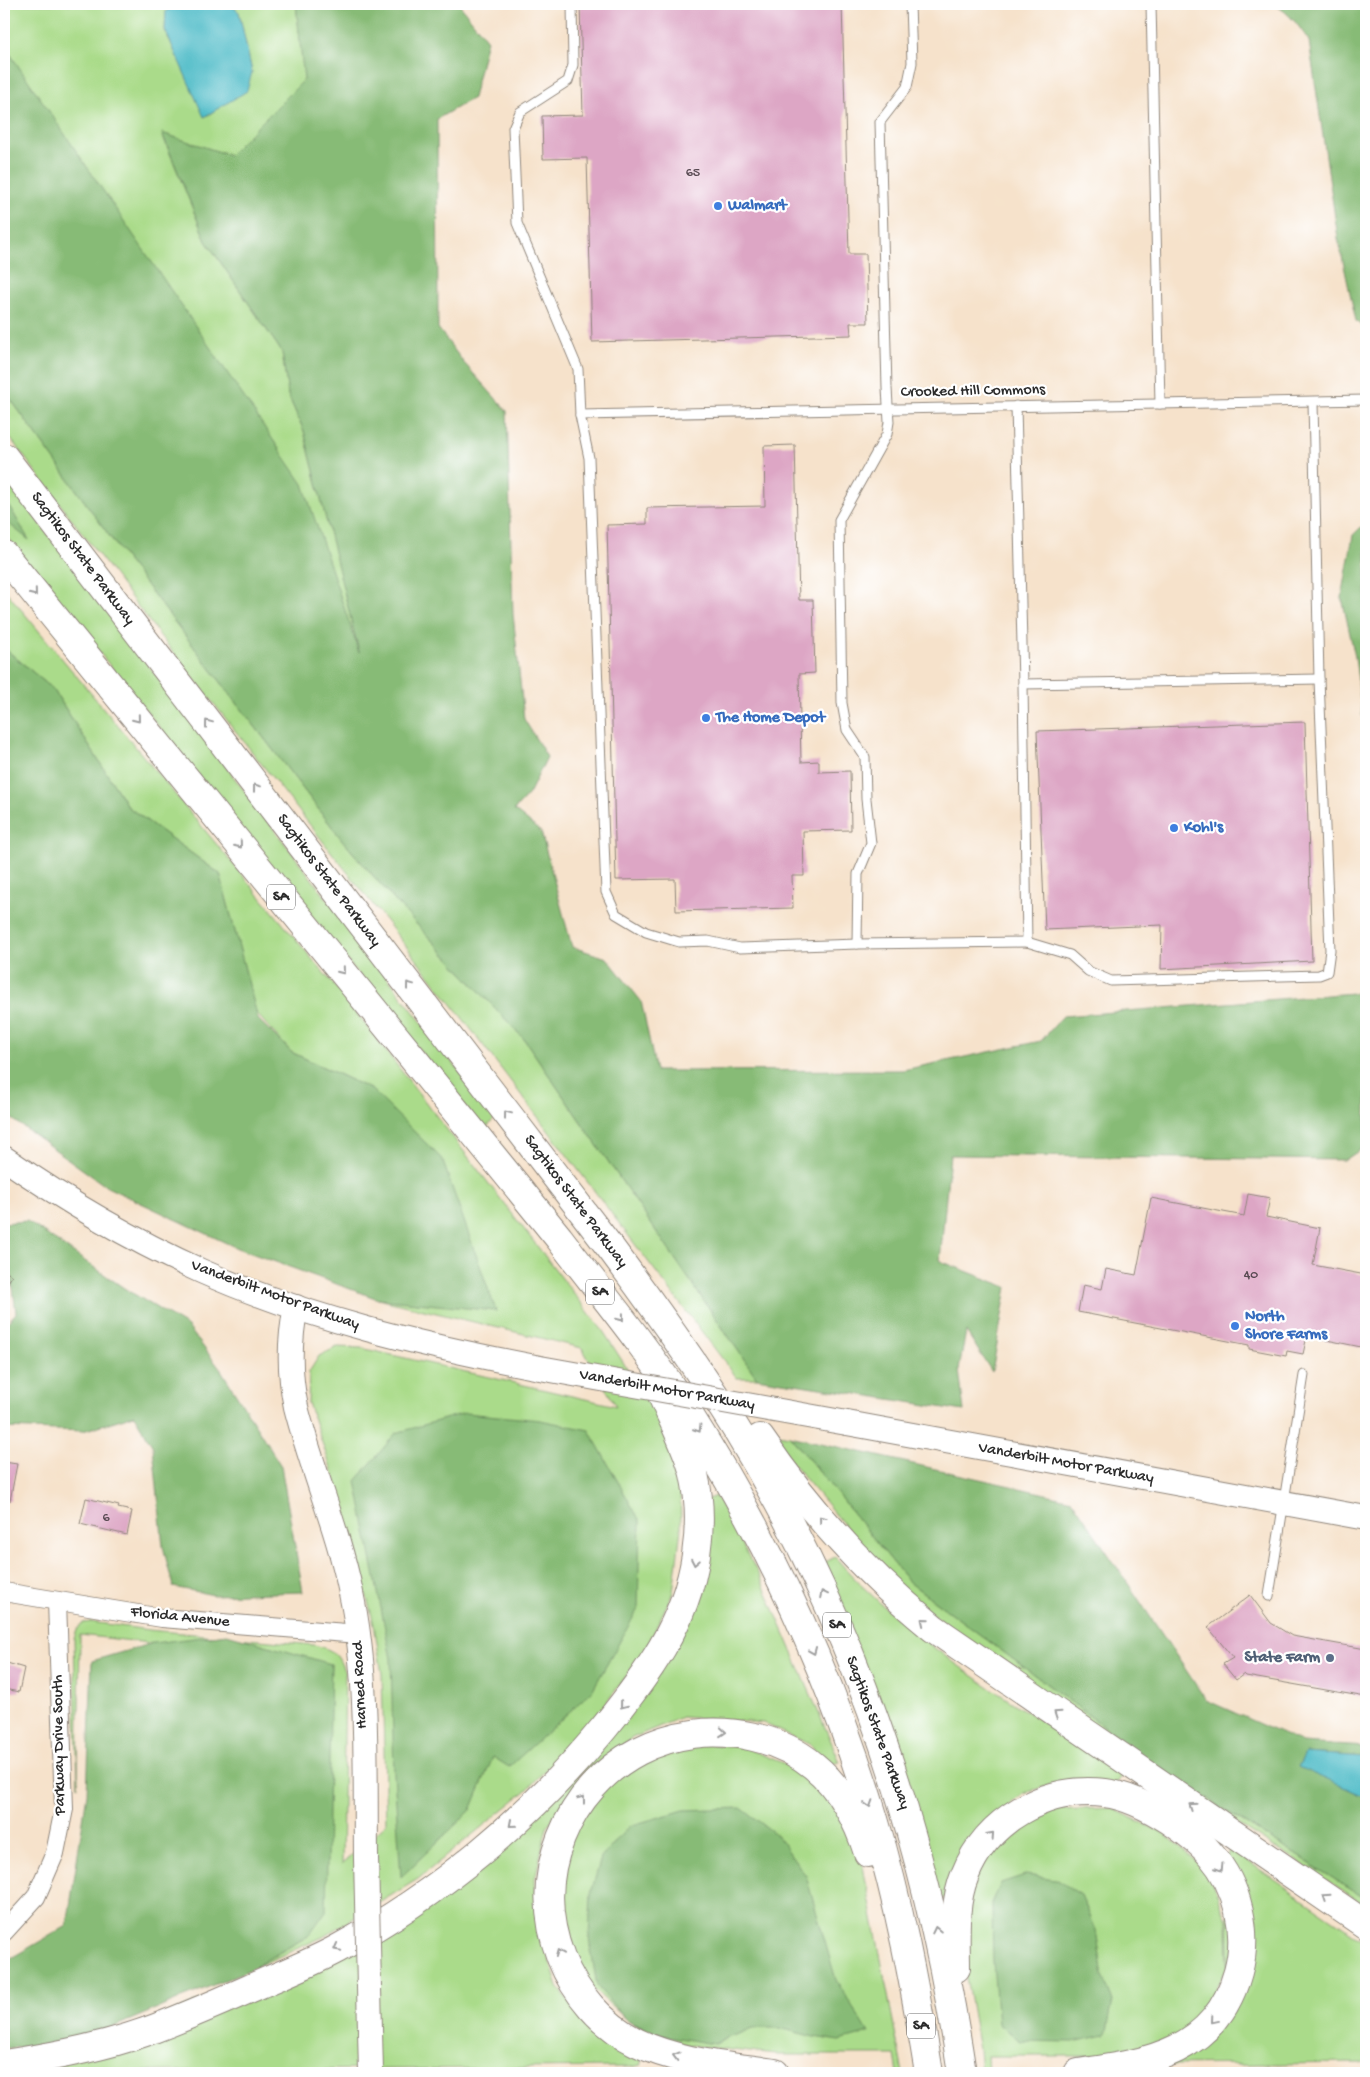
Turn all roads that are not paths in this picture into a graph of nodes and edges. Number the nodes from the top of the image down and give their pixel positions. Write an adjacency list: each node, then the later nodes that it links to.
1 (572, 4): 9 (lane)
2 (910, 4): 8 (lane)
3 (1151, 4): 6 (lane)
4 (1366, 400): 5 (lane, Crooked Hill Commons)
5 (1313, 402): 6 (lane, Crooked Hill Commons); 12 (lane)
6 (1160, 404): 7 (lane, Crooked Hill Commons)
7 (1016, 406): 8 (lane, Crooked Hill Commons); 13 (lane)
8 (889, 408): 9 (lane, Crooked Hill Commons); 15 (lane)
9 (580, 414): 15 (lane)
10 (4, 457): 17 (highway, Sagtikos State Parkway / SA, one-way to 10)
11 (4, 555): 19 (highway, Sagtikos State Parkway / SA, one-way to 19)
12 (1319, 678): 13 (lane); 14 (lane)
13 (1024, 684): 14 (lane)
14 (1027, 942): 15 (lane)
15 (857, 944)
16 (4, 1158): 18 (main road, Vanderbilt Motor Parkway)
17 (612, 1250): 27 (highway, one-way to 17); 30 (highway, Sagtikos State Parkway / SA, one-way to 17)
18 (296, 1307): 21 (main road, Vanderbilt Motor Parkway, bridge); 26 (main road, Harned Road)
19 (642, 1345): 29 (highway, Sagtikos State Parkway / SA, one-way to 29); 31 (highway, one-way to 31)
20 (1304, 1375): 21 (lane)
21 (1283, 1504): 22 (main road, Vanderbilt Motor Parkway); 24 (lane)
22 (1366, 1518)
23 (4, 1592): 25 (street, Florida Avenue)
24 (1269, 1596)
25 (57, 1602): 26 (street, Florida Avenue); 28 (street, Parkway Drive South)
26 (358, 1634): 32 (main road, Harned Road, bridge)
27 (1366, 1924)
28 (4, 1932)
29 (913, 1979): 33 (highway, one-way to 29); 34 (highway, Sagtikos State Parkway / SA)
30 (958, 2046): 35 (highway); 36 (highway, one-way to 36)
31 (4, 2064)
32 (371, 2073)
33 (775, 2073)
34 (929, 2073)
35 (962, 2073)
36 (1078, 2073)

